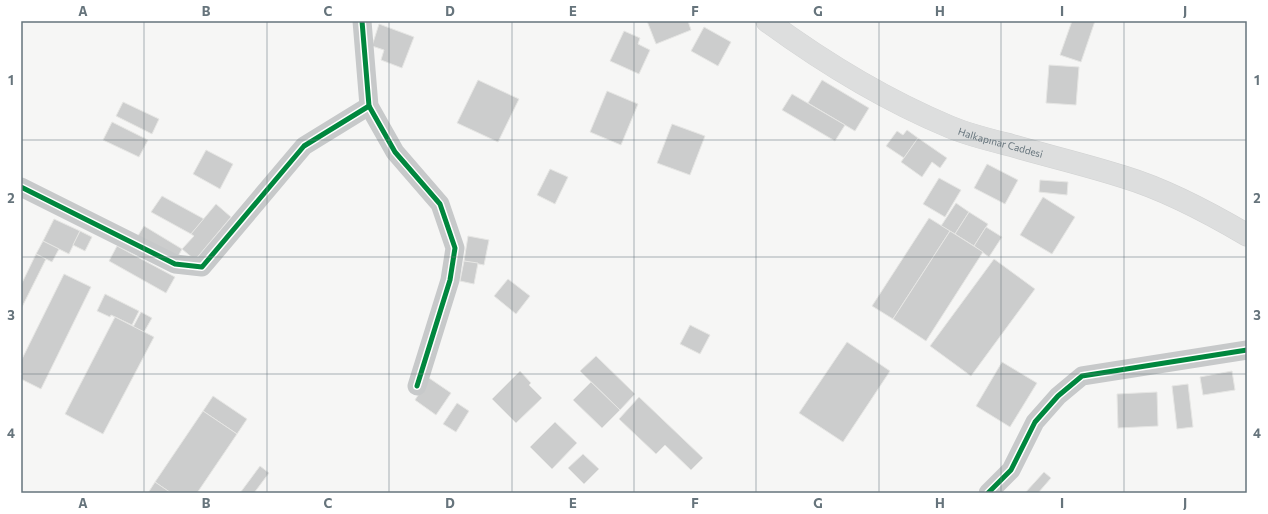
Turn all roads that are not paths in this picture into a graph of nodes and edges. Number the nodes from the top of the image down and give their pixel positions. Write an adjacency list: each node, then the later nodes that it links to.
1 (362, 21): 3 (street)
2 (767, 21): 5 (main road, Halkapınar Caddesi)
3 (369, 106): 4 (street); 7 (street)
4 (21, 187)
5 (1247, 235)
6 (1247, 350): 8 (street)
7 (417, 386)
8 (988, 493)

